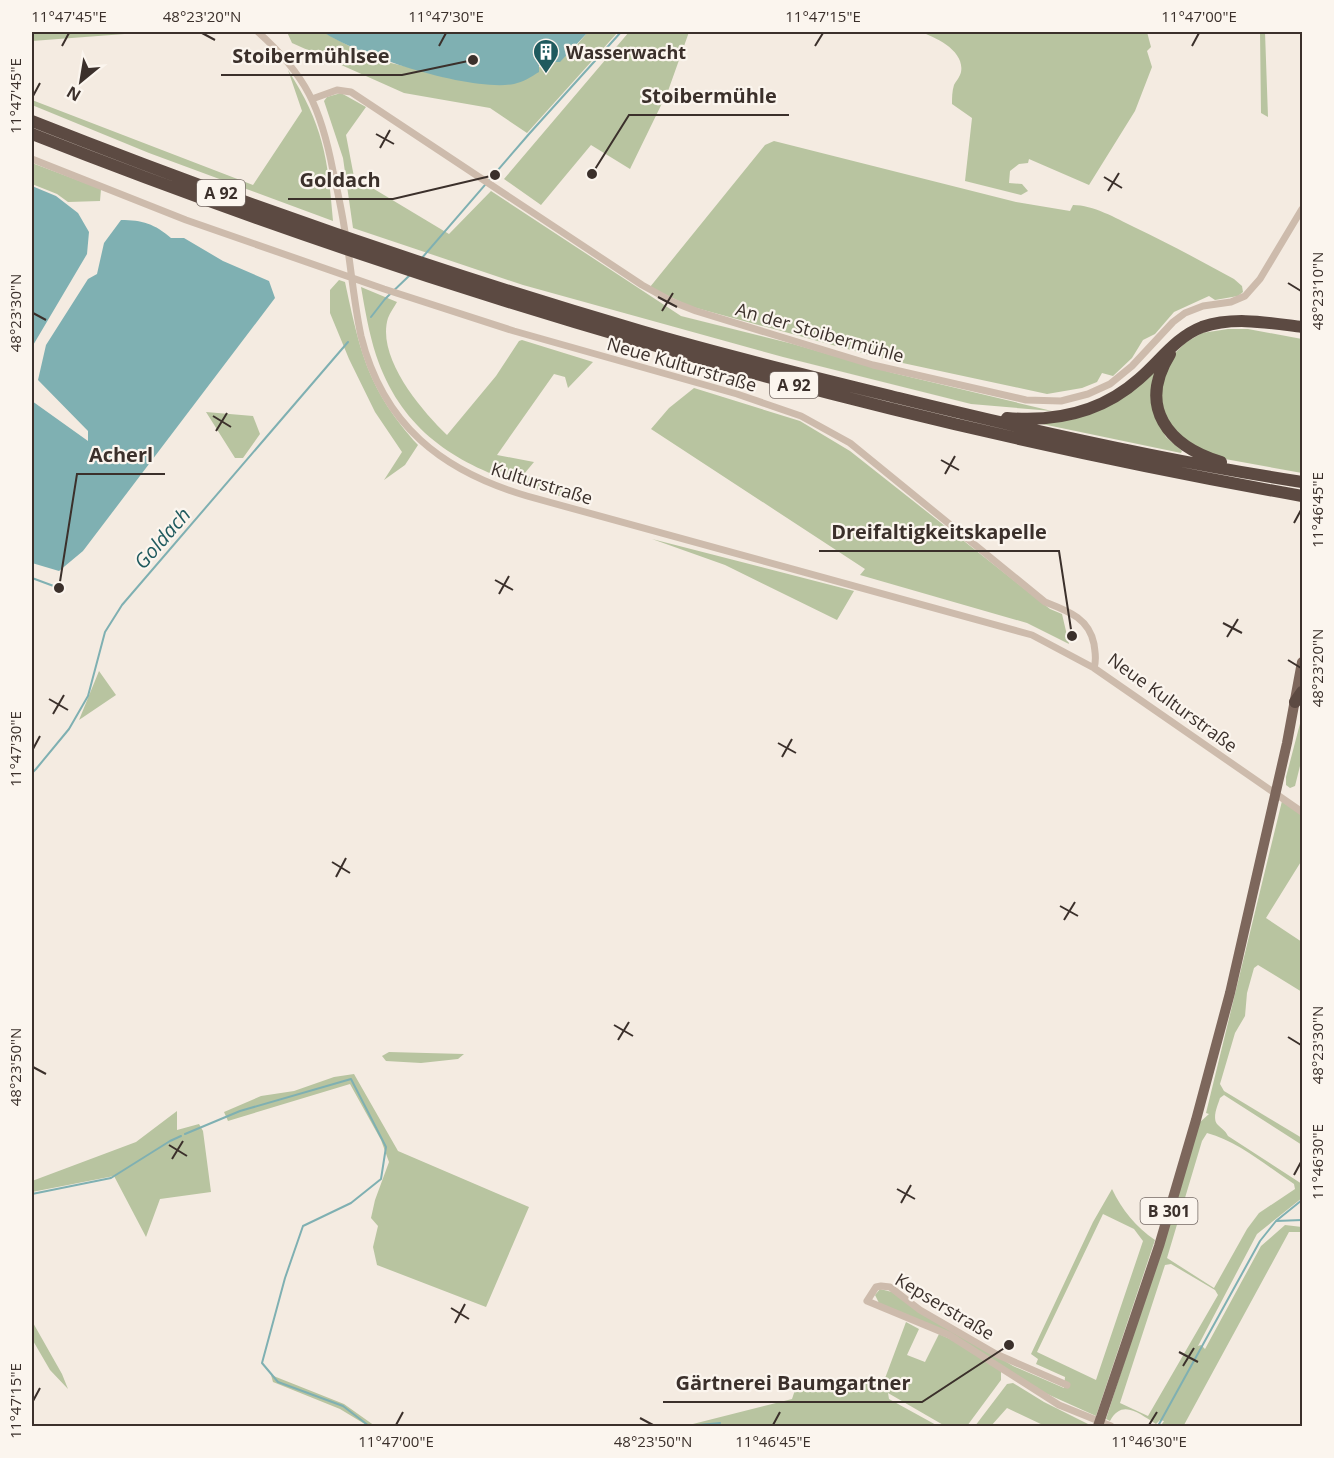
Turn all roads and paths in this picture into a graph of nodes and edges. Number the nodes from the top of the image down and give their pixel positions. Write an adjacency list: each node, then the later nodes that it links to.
1 (258, 32): 2 (street, Kulturstraße)
2 (312, 99): 6 (street, An der Stoibermühle); 16 (street, Kulturstraße)
3 (32, 121): 7 (highway, A 92)
4 (32, 134): 7 (highway, A 92)
5 (32, 159): 16 (street, Neue Kulturstraße)
6 (1302, 209)
7 (410, 266): 8 (highway, A 92)
8 (423, 270): 11 (highway, A 92); 14 (highway, A 92)
9 (1302, 327): 10 (highway)
10 (1175, 345): 11 (highway); 12 (highway)
11 (960, 413): 12 (highway, A 92)
12 (1245, 473): 13 (highway, A 92)
13 (1302, 482)
14 (1302, 496)
15 (1302, 662): 17 (main road, B 301)
16 (1094, 668): 18 (street, Neue Kulturstraße)
17 (1299, 697): 20 (main road, B 301)
18 (1302, 812)
19 (1067, 1386): 21 (street, Kepserstraße)
20 (1098, 1426)
21 (1111, 1426)

